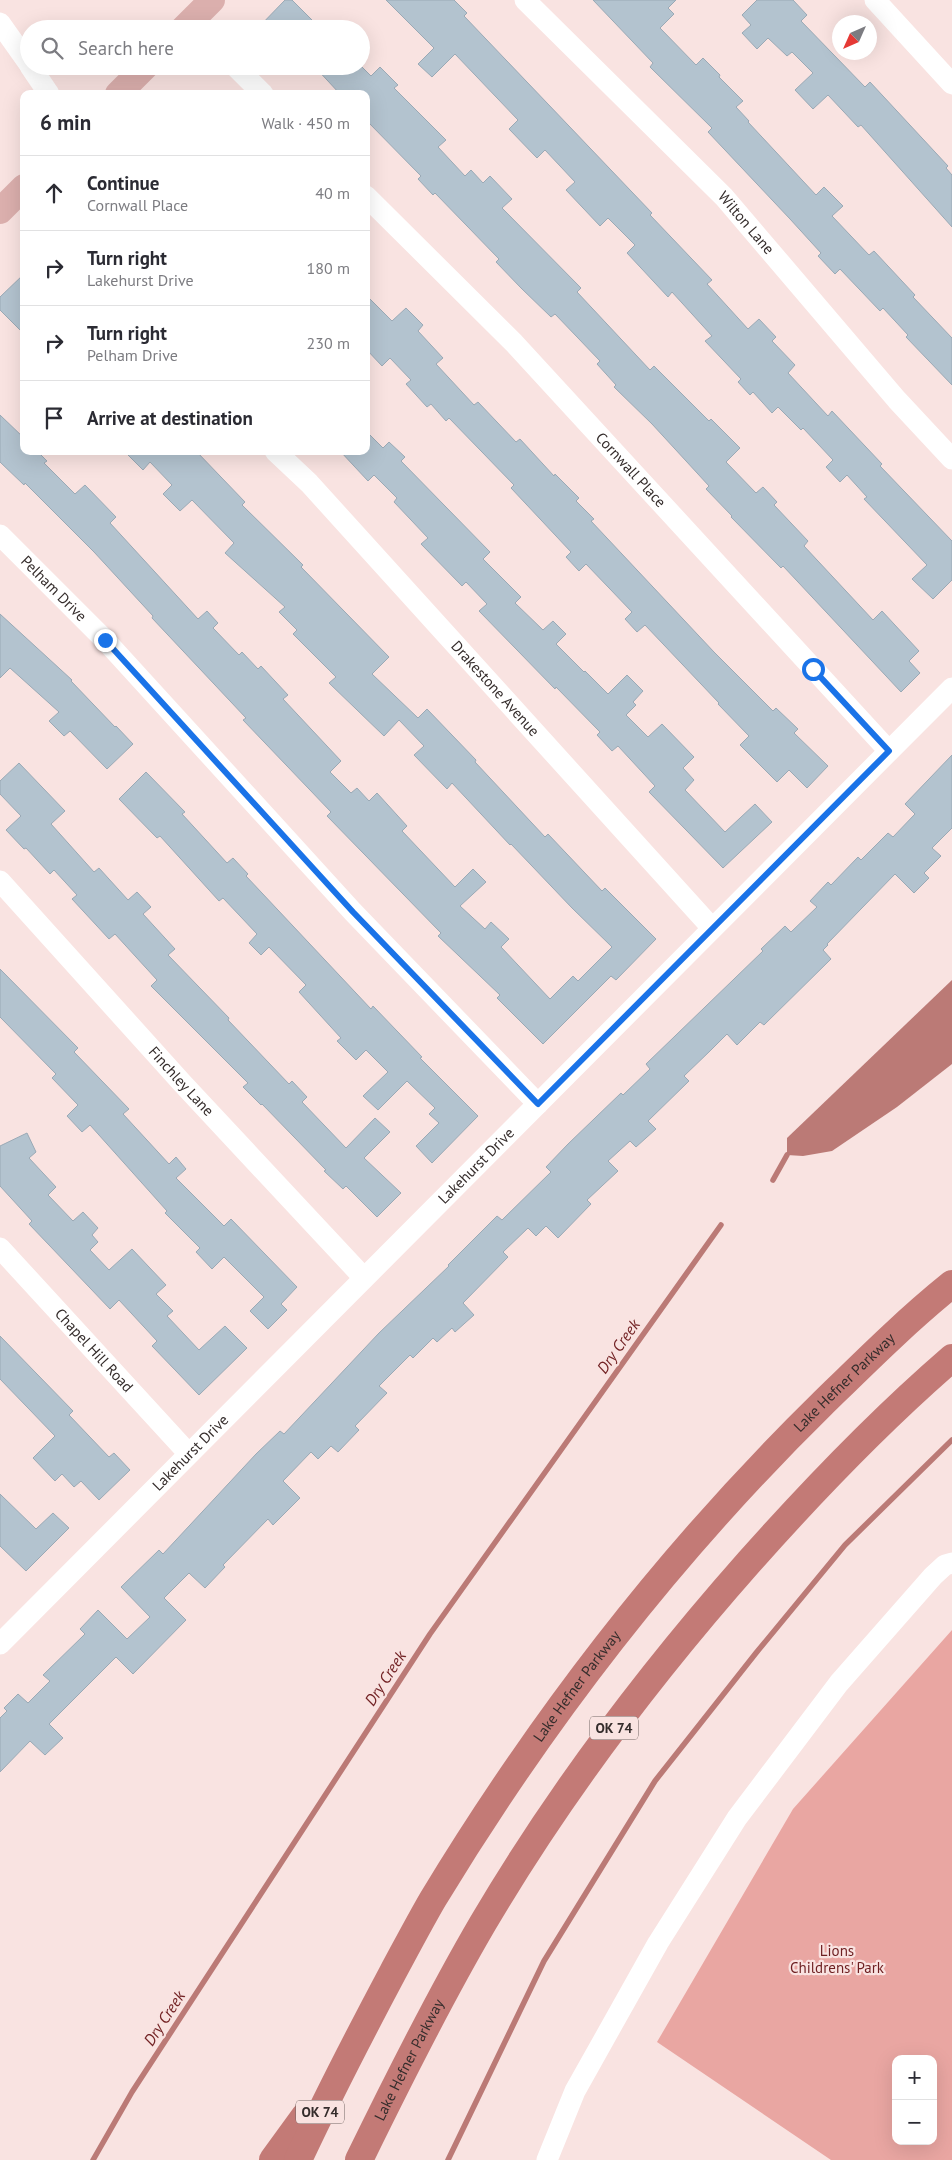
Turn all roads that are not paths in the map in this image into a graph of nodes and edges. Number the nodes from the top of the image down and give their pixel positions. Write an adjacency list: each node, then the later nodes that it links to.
1 (212, 0): 4 (main road)
2 (525, 0): 16 (street, Wilton Lane)
3 (875, 0): 10 (street)
4 (195, 20)
5 (0, 23): 6 (street)
6 (20, 52)
7 (36, 75): 11 (street)
8 (137, 75): 12 (main road)
9 (244, 75): 13 (street)
10 (952, 84)
11 (46, 90)
12 (122, 90)
13 (259, 90)
14 (370, 200): 19 (street, Cornwall Place)
15 (280, 455): 21 (street, Drakestone Avenue)
16 (952, 459)
17 (0, 534): 22 (street, Pelham Drive)
18 (952, 688): 19 (street, Lakehurst Drive)
19 (889, 751): 21 (street, Lakehurst Drive)
20 (0, 881): 24 (street, Finchley Lane)
21 (712, 928): 22 (street, Lakehurst Drive)
22 (538, 1104): 24 (street, Lakehurst Drive)
23 (0, 1248): 27 (street, Chapel Hill Road)
24 (364, 1278): 27 (street, Lakehurst Drive)
25 (952, 1284): 30 (highway, Lake Hefner Parkway / OK 74)
26 (952, 1358): 33 (highway, Lake Hefner Parkway / OK 74)
27 (188, 1453): 29 (street, Lakehurst Drive)
28 (952, 1562): 34 (street)
29 (4, 1631)
30 (343, 2065): 31 (highway); 32 (highway, Lake Hefner Parkway / OK 74)
31 (273, 2160)
32 (298, 2160)
33 (359, 2160)
34 (547, 2160)

